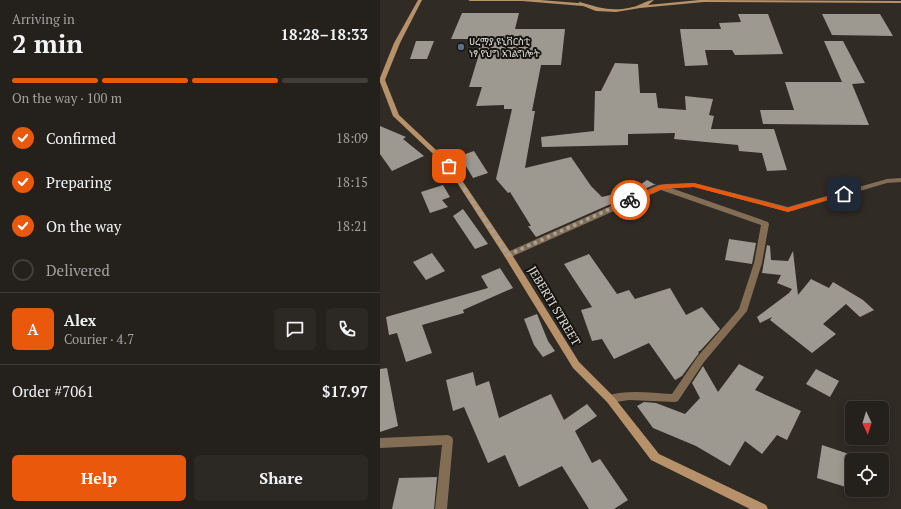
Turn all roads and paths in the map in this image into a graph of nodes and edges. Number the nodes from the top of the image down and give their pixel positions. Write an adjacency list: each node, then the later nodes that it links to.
1 (420, 0): 9 (street, JEBERTI STREET)
2 (470, 0): 5 (street)
3 (576, 0): 7 (street)
4 (652, 0): 8 (street)
5 (546, 1): 7 (street)
6 (898, 1): 8 (street)
7 (584, 5): 8 (street)
8 (638, 7)
9 (381, 80): 12 (street, JEBERTI STREET)
10 (901, 180): 11 (street)
11 (661, 187): 12 (street); 13 (street)
12 (508, 255): 13 (street, JEBERTI STREET)
13 (610, 399): 16 (street, JEBERTI STREET)
14 (380, 443): 15 (street)
15 (441, 509)
16 (762, 509)

